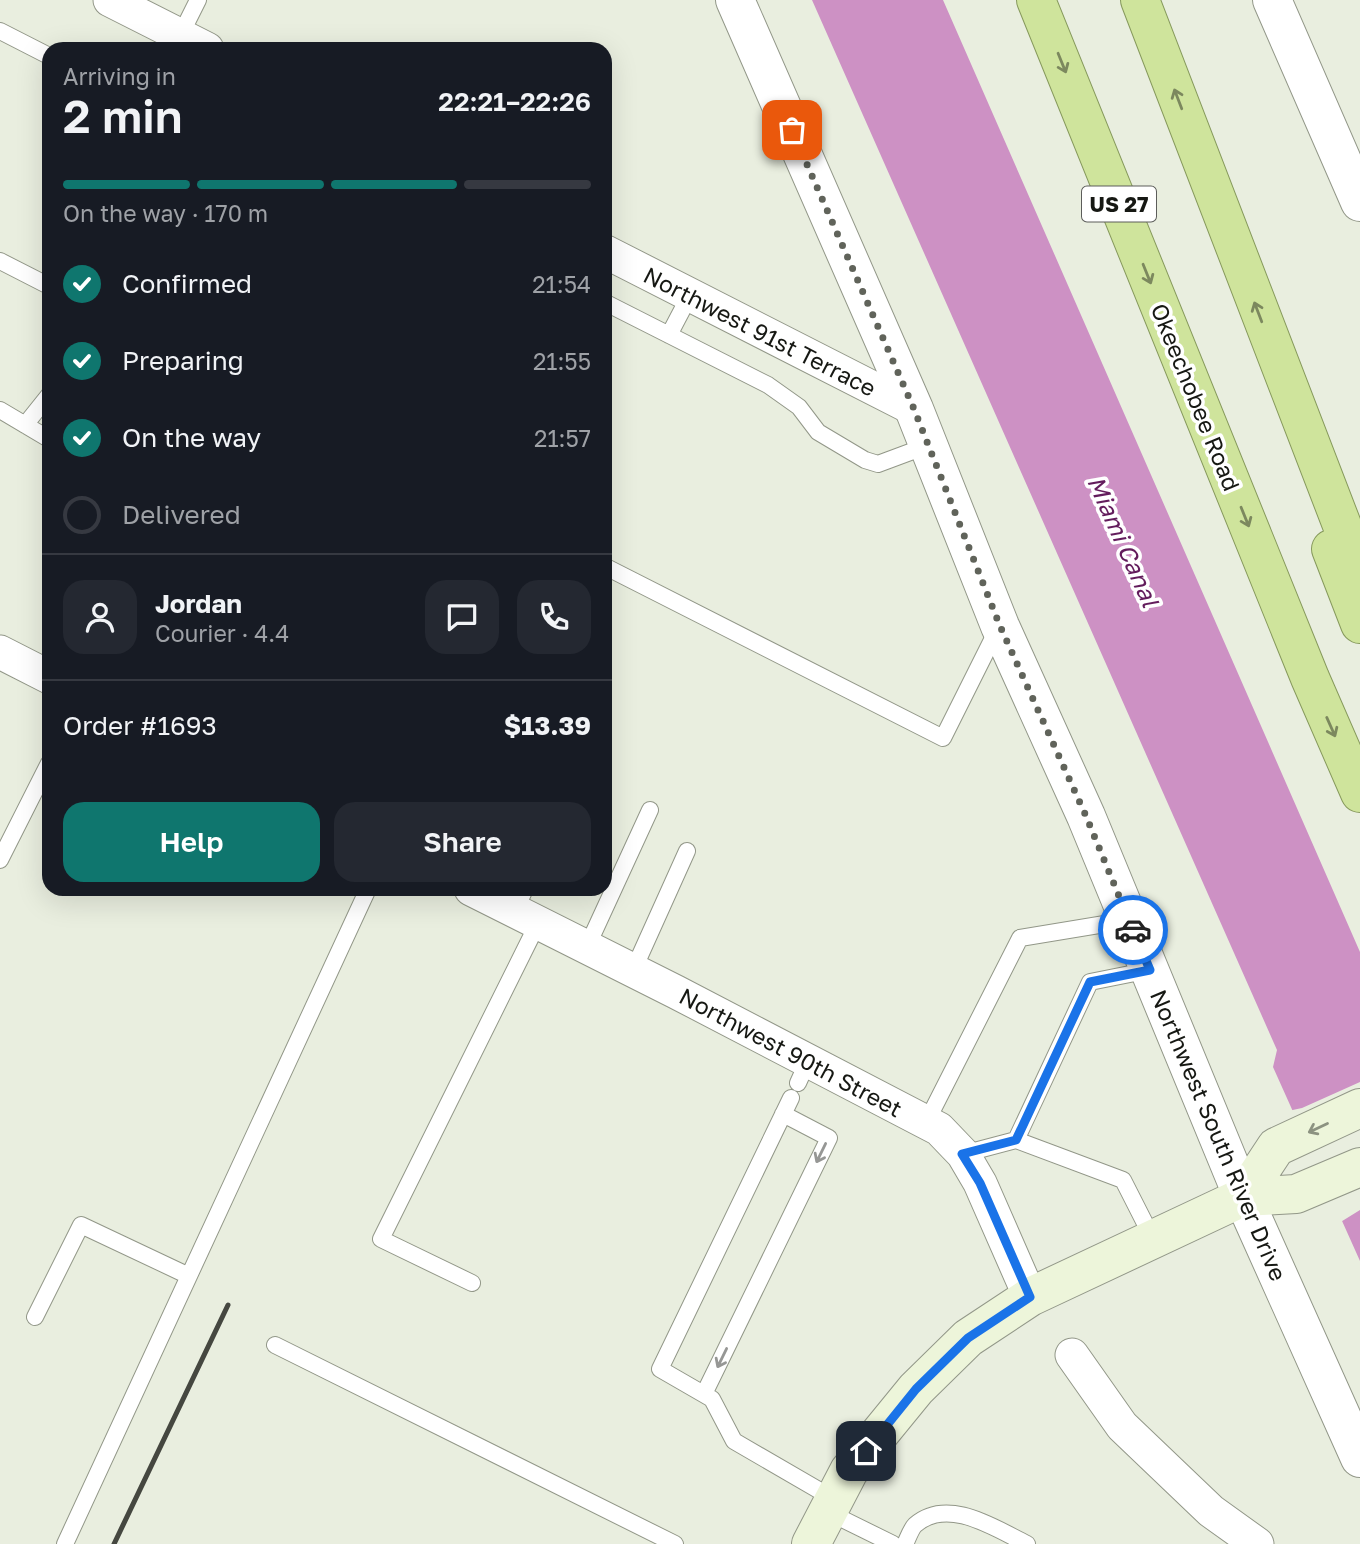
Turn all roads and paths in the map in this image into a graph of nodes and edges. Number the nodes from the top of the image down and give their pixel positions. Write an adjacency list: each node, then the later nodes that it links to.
1 (110, 0): 8 (street)
2 (198, 0): 8 (lane)
3 (1036, 0): 31 (highway, Okeechobee Road / US 27, one-way to 31)
4 (1140, 0): 17 (highway, one-way to 4)
5 (1272, 0): 10 (street)
6 (734, 1): 19 (street, Northwest South River Drive)
7 (0, 31): 9 (lane)
8 (193, 42)
9 (42, 52)
10 (1360, 202)
11 (612, 255): 14 (street, Northwest 91st Terrace)
12 (0, 261): 13 (lane)
13 (42, 282)
14 (690, 295): 16 (lane); 19 (street, Northwest 91st Terrace)
15 (612, 306): 16 (lane)
16 (668, 335): 23 (lane)
17 (1283, 376): 25 (highway); 26 (highway)
18 (42, 404): 21 (lane)
19 (914, 409): 23 (street, Northwest South River Drive)
20 (0, 410): 21 (lane)
21 (25, 425): 22 (lane)
22 (42, 435)
23 (929, 445): 27 (street, Northwest South River Drive)
24 (612, 570): 27 (lane)
25 (1360, 572)
26 (1360, 624)
27 (1000, 626): 40 (street, Northwest South River Drive)
28 (0, 652): 29 (street)
29 (42, 673)
30 (42, 777): 34 (lane)
31 (1360, 793)
32 (650, 810): 35 (lane)
33 (687, 851): 43 (lane)
34 (0, 860)
35 (612, 893)
36 (365, 896): 53 (lane)
37 (492, 896): 39 (street, Northwest 90th Street)
38 (610, 896): 41 (lane)
39 (526, 908): 41 (street, Northwest 90th Street); 54 (lane)
40 (1129, 920): 42 (street, Northwest South River Drive); 47 (lane)
41 (587, 947): 43 (street, Northwest 90th Street)
42 (1150, 970): 48 (lane); 51 (street, Northwest South River Drive)
43 (633, 971): 44 (street, Northwest 90th Street)
44 (799, 1081): 46 (lane); 47 (street, Northwest 90th Street)
45 (1360, 1108): 51 (main road, one-way to 51)
46 (783, 1114): 59 (lane); 59 (lane, one-way to 59)
47 (926, 1123): 49 (street, Northwest 90th Street)
48 (1016, 1140): 49 (lane); 52 (lane)
49 (962, 1154): 55 (street, Northwest 90th Street)
50 (1360, 1167): 51 (main road)
51 (1243, 1197): 52 (main road); 60 (street, Northwest South River Drive)
52 (1153, 1239): 55 (main road)
53 (189, 1276): 56 (lane); 63 (lane)
54 (472, 1283)
55 (1030, 1297): 61 (main road)
56 (35, 1317)
57 (275, 1345): 62 (lane)
58 (1072, 1355): 67 (street)
59 (704, 1394): 61 (lane)
60 (1360, 1458)
61 (824, 1518): 64 (lane)
62 (670, 1543)
63 (65, 1544)
64 (893, 1544)
65 (905, 1544): 66 (lane)
66 (1027, 1544)
67 (1257, 1544)

